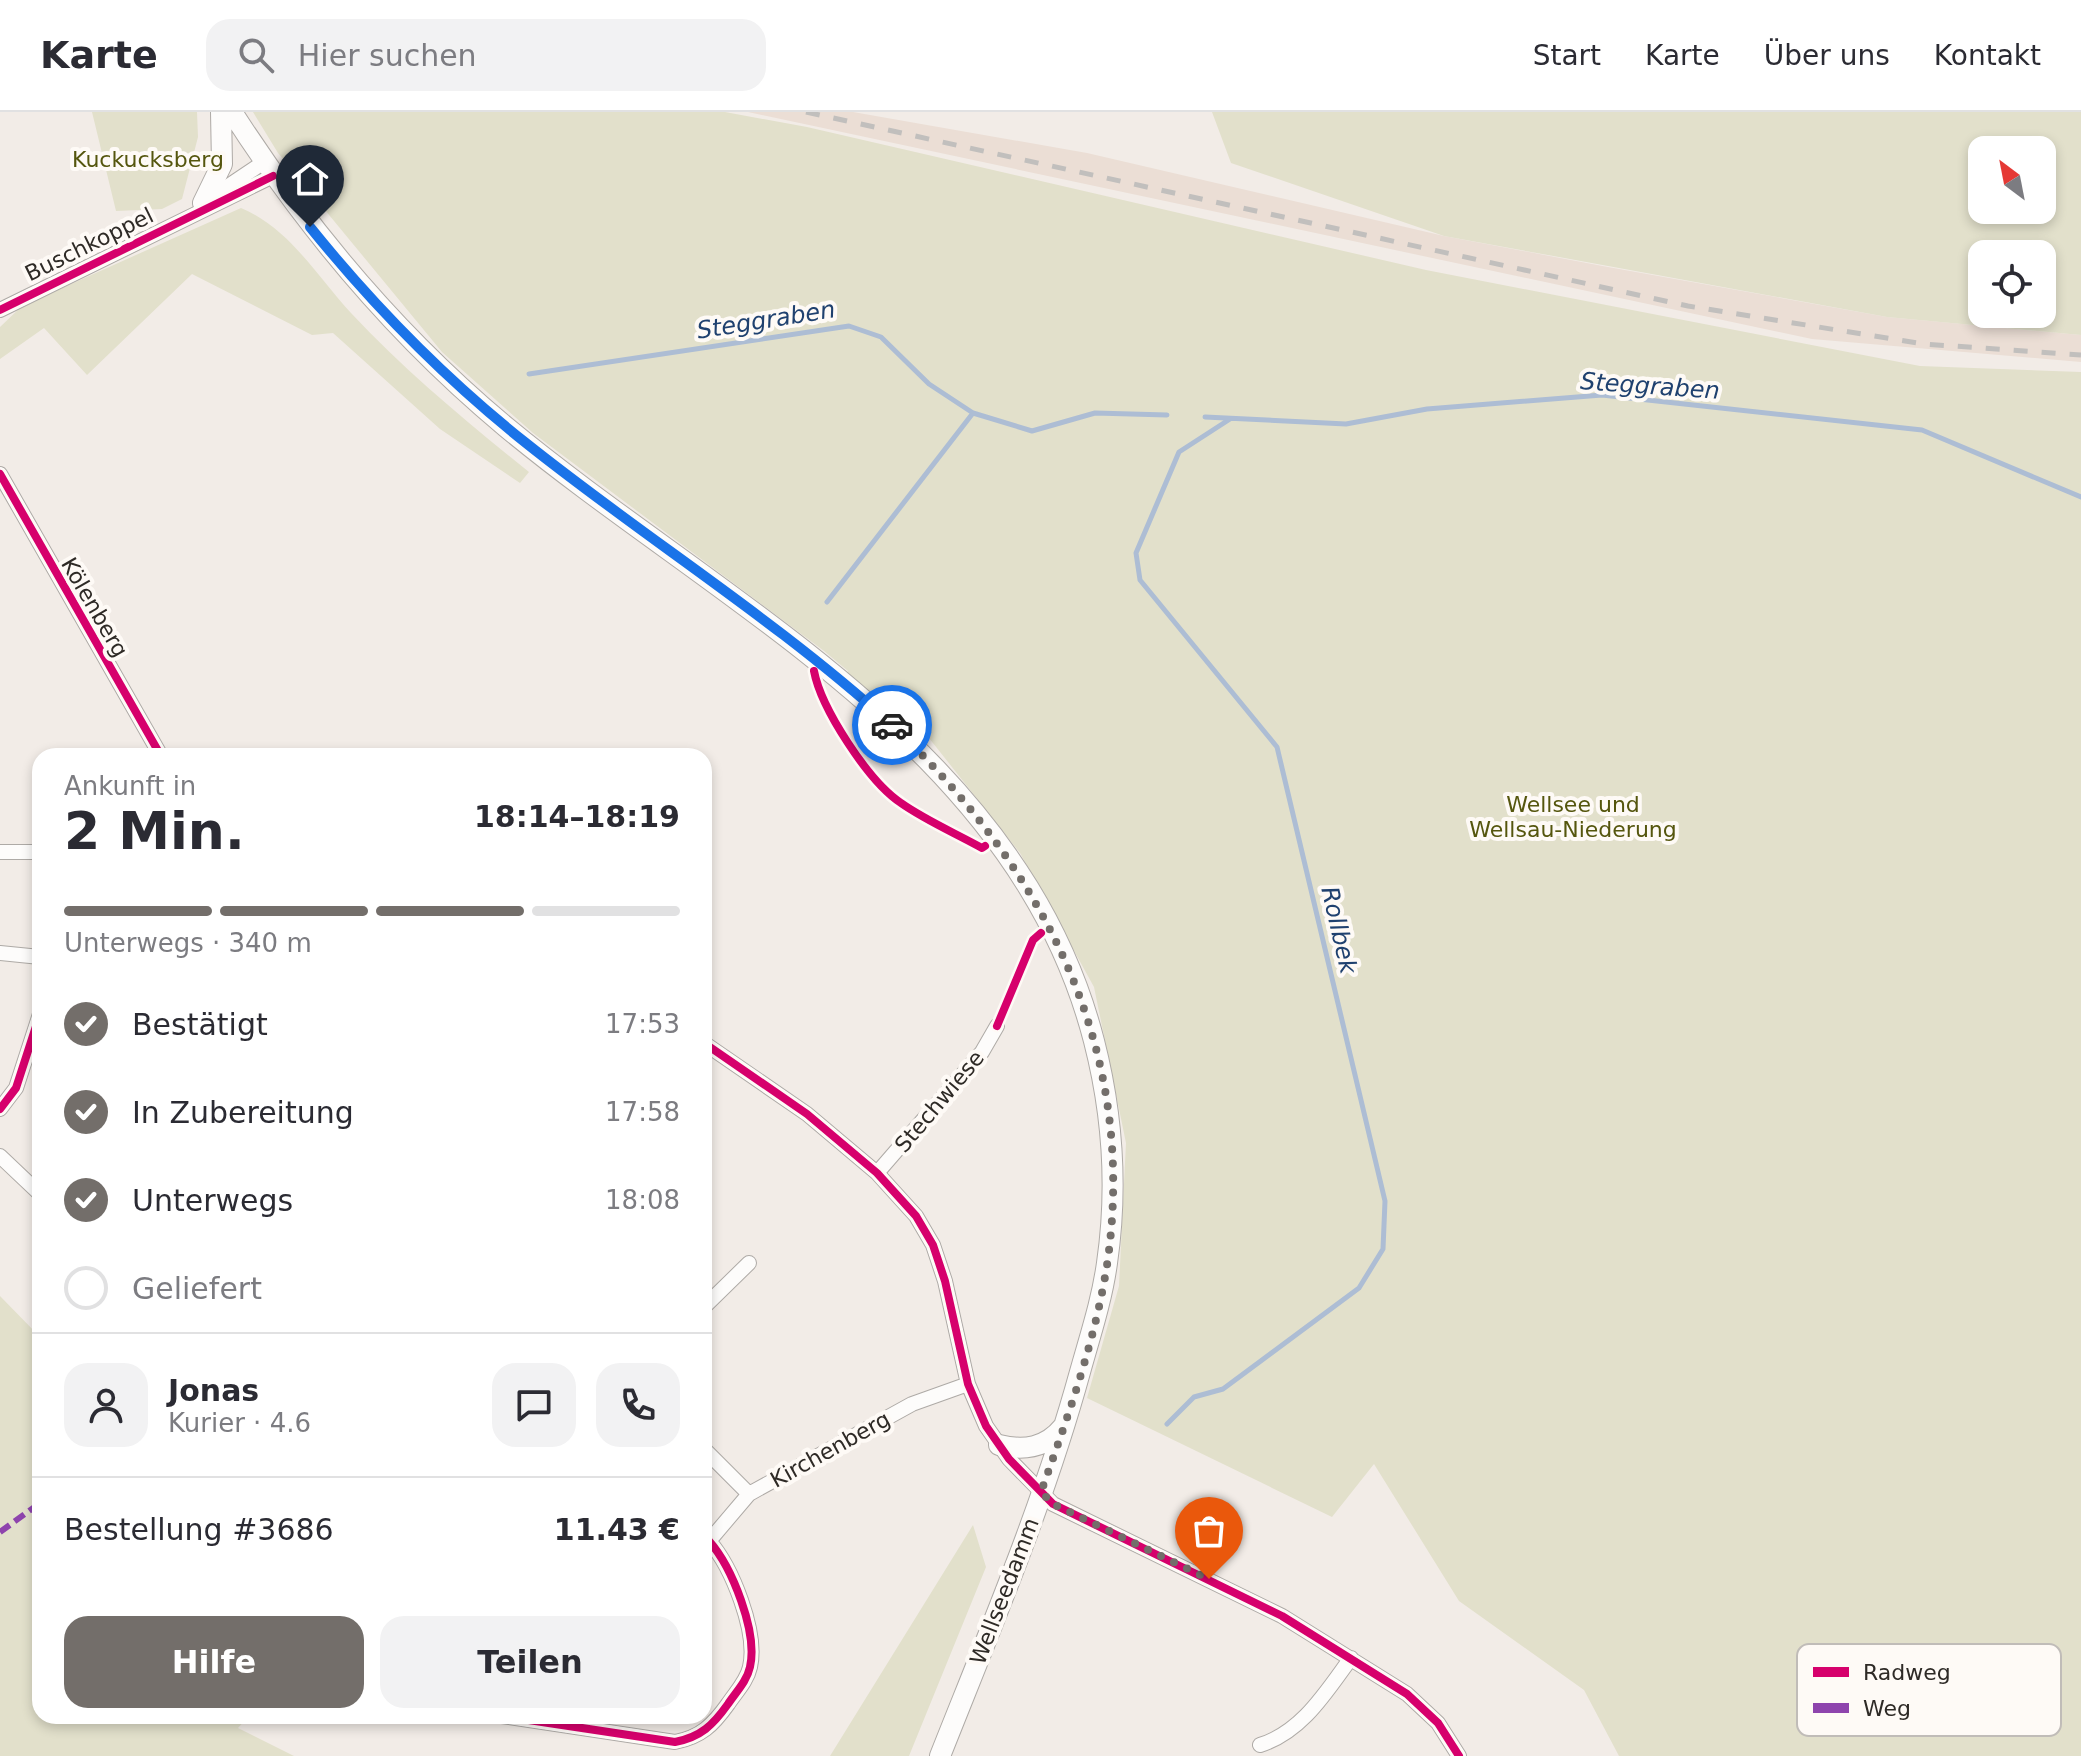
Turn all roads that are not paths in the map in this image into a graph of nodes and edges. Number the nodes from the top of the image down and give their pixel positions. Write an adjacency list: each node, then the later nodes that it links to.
1 (221, 112): 4 (main road)
2 (232, 112): 3 (main road, Wellseedamm)
3 (269, 169): 4 (street, Buschkoppel); 22 (main road, Wellseedamm)
4 (199, 208): 5 (street, Buschkoppel)
5 (0, 310)
6 (0, 474): 7 (street, Kölenberg)
7 (156, 748)
8 (0, 852): 9 (street)
9 (32, 852)
10 (0, 953): 11 (street)
11 (32, 956)
12 (997, 1026): 17 (street, Stechwiese)
13 (32, 1039): 15 (street)
14 (712, 1049): 17 (street)
15 (0, 1109)
16 (0, 1156): 18 (street)
17 (877, 1173): 21 (street)
18 (32, 1186)
19 (749, 1263): 20 (street)
20 (712, 1299)
21 (968, 1384): 23 (street); 26 (street, Kirchenberg)
22 (1065, 1424): 23 (main road); 25 (main road, Wellseedamm)
23 (999, 1445): 25 (street)
24 (712, 1457): 26 (street)
25 (1041, 1492): 29 (street); 32 (main road, Wellseedamm)
26 (749, 1494): 27 (street, Kirchenberg)
27 (712, 1538)
28 (712, 1548): 30 (street, Kirchenberg)
29 (1351, 1658): 31 (street); 33 (street)
30 (576, 1724)
31 (1260, 1745)
32 (940, 1756)
33 (1459, 1756)

